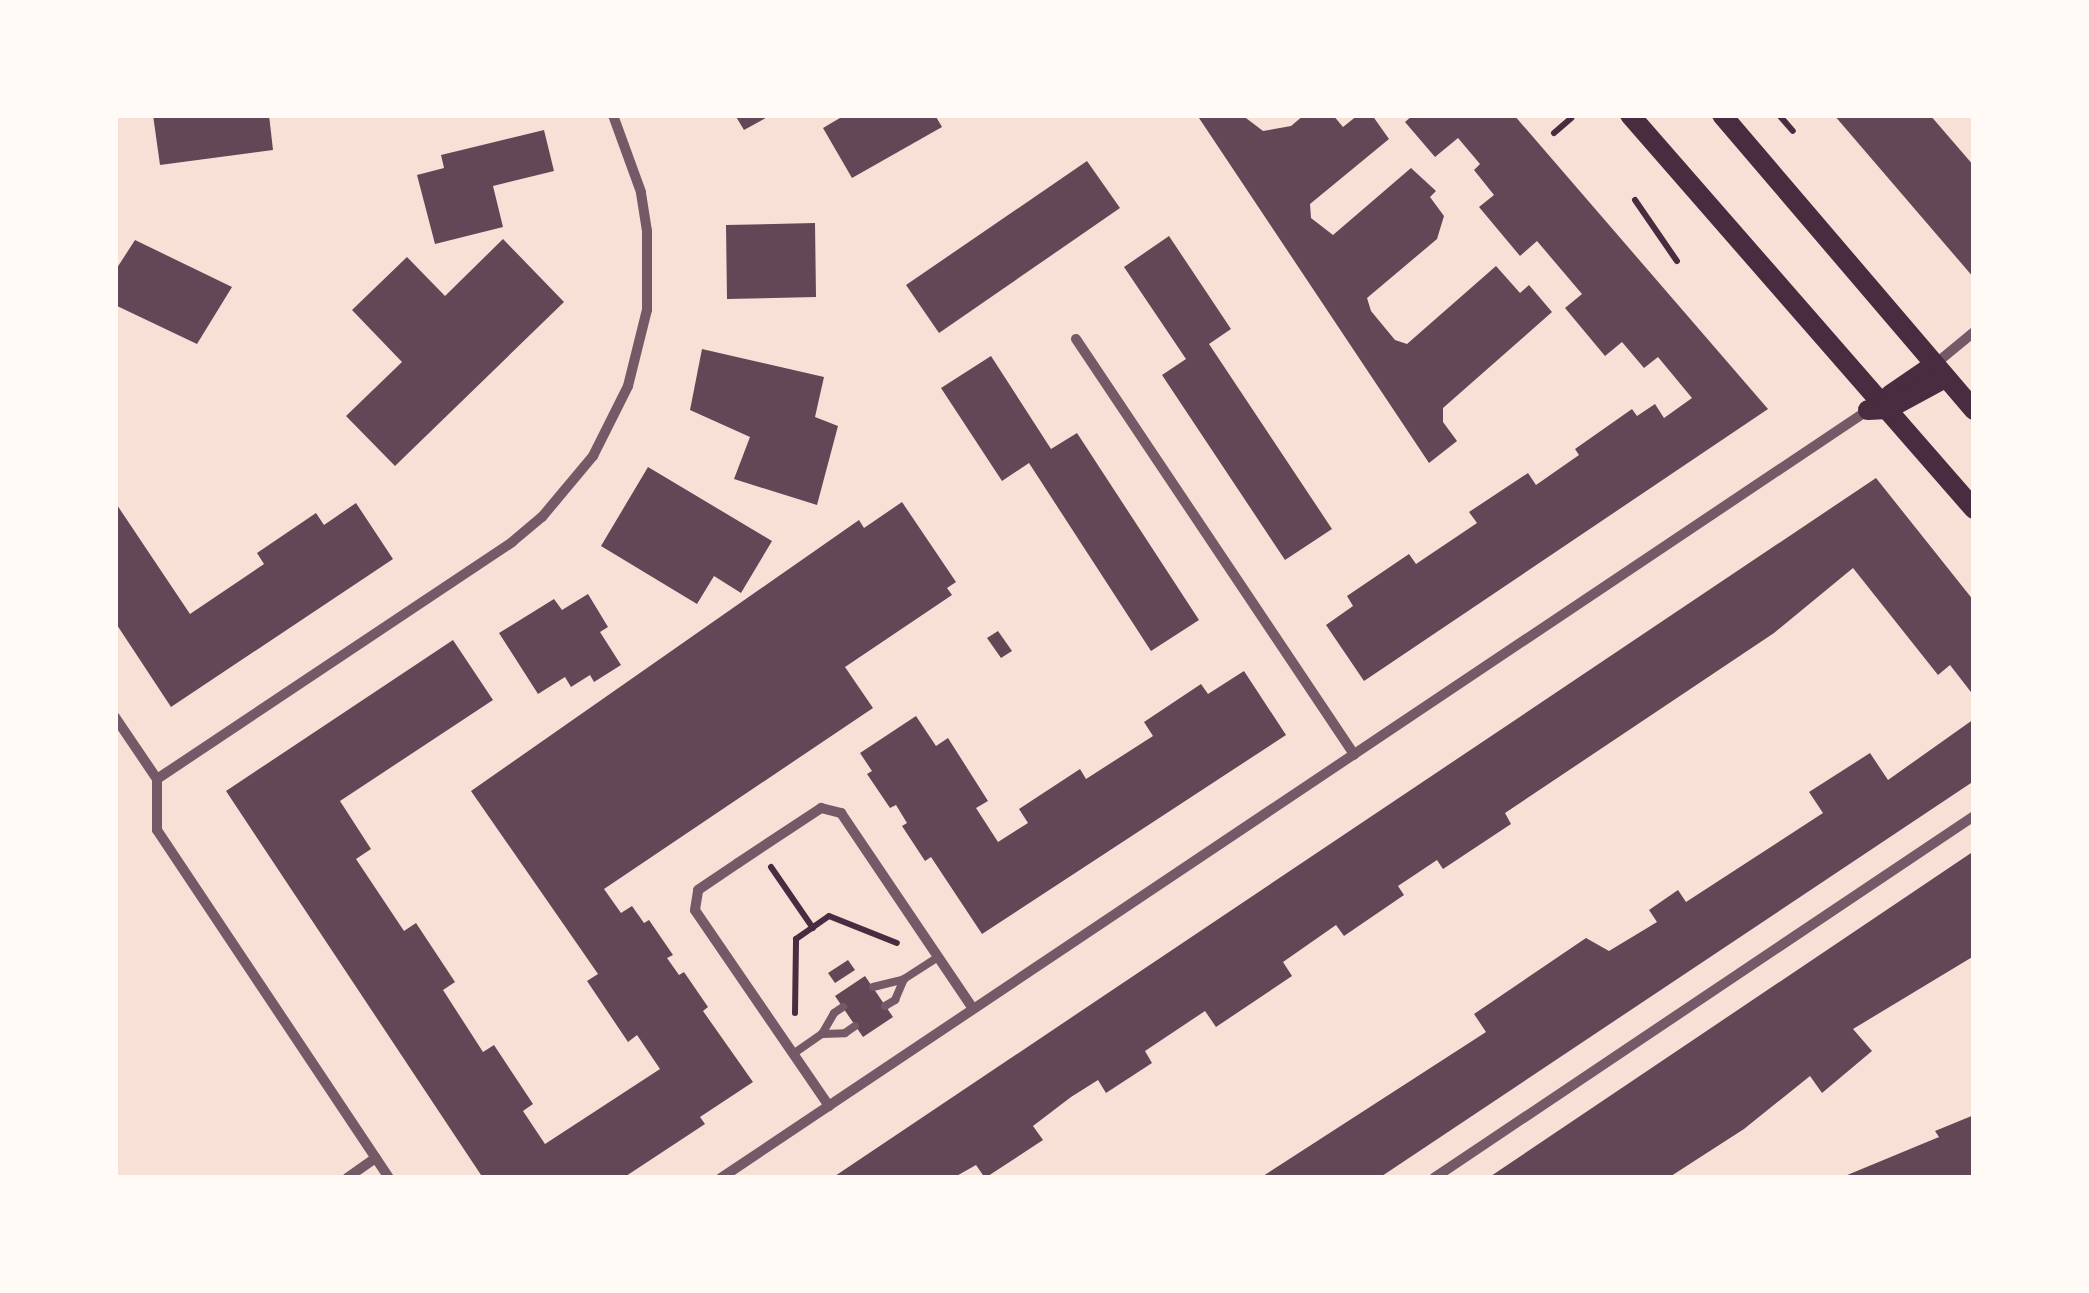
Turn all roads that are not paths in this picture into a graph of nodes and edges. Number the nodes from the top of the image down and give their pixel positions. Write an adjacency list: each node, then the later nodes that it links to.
1 (613, 115): 12 (street)
2 (1630, 115): 7 (main road)
3 (1722, 115): 6 (main road)
4 (1974, 332): 6 (street)
5 (1076, 339): 11 (street)
6 (1940, 372): 7 (main road); 8 (main road)
7 (1878, 407): 9 (main road); 11 (street)
8 (1974, 410)
9 (1974, 509)
10 (115, 717): 12 (street)
11 (1354, 754): 19 (street)
12 (157, 779): 24 (street)
13 (1974, 816): 28 (street)
14 (938, 957): 15 (lane); 19 (street); 22 (street)
15 (904, 979): 16 (lane); 17 (lane)
16 (872, 987)
17 (885, 1006)
18 (843, 1008): 21 (lane)
19 (973, 1010): 23 (street)
20 (855, 1026): 21 (lane)
21 (822, 1034): 22 (lane)
22 (793, 1054): 23 (street)
23 (829, 1106): 27 (street)
24 (376, 1158): 25 (street); 26 (street)
25 (347, 1178)
26 (389, 1178)
27 (721, 1178)
28 (1434, 1178)

